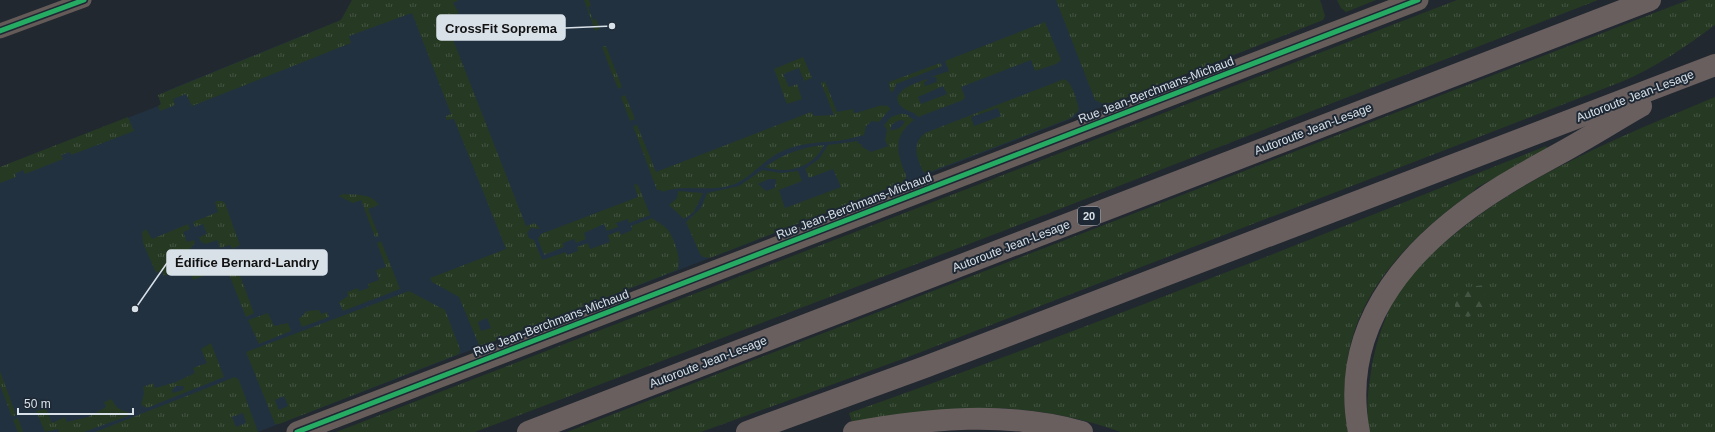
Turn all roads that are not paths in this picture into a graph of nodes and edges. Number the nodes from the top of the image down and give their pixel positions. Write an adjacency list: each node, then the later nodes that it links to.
1 (84, 0): 4 (street)
2 (1418, 0): 6 (street, Rue Jean-Berchmans-Michaud)
3 (1650, 0): 7 (highway, Autoroute Jean-Lesage / 20)
4 (0, 31)
5 (1706, 69): 8 (highway, Autoroute Jean-Lesage); 11 (highway)
6 (297, 432)
7 (528, 432)
8 (747, 432)
9 (854, 432): 10 (highway)
10 (1082, 432)
11 (1359, 432)

